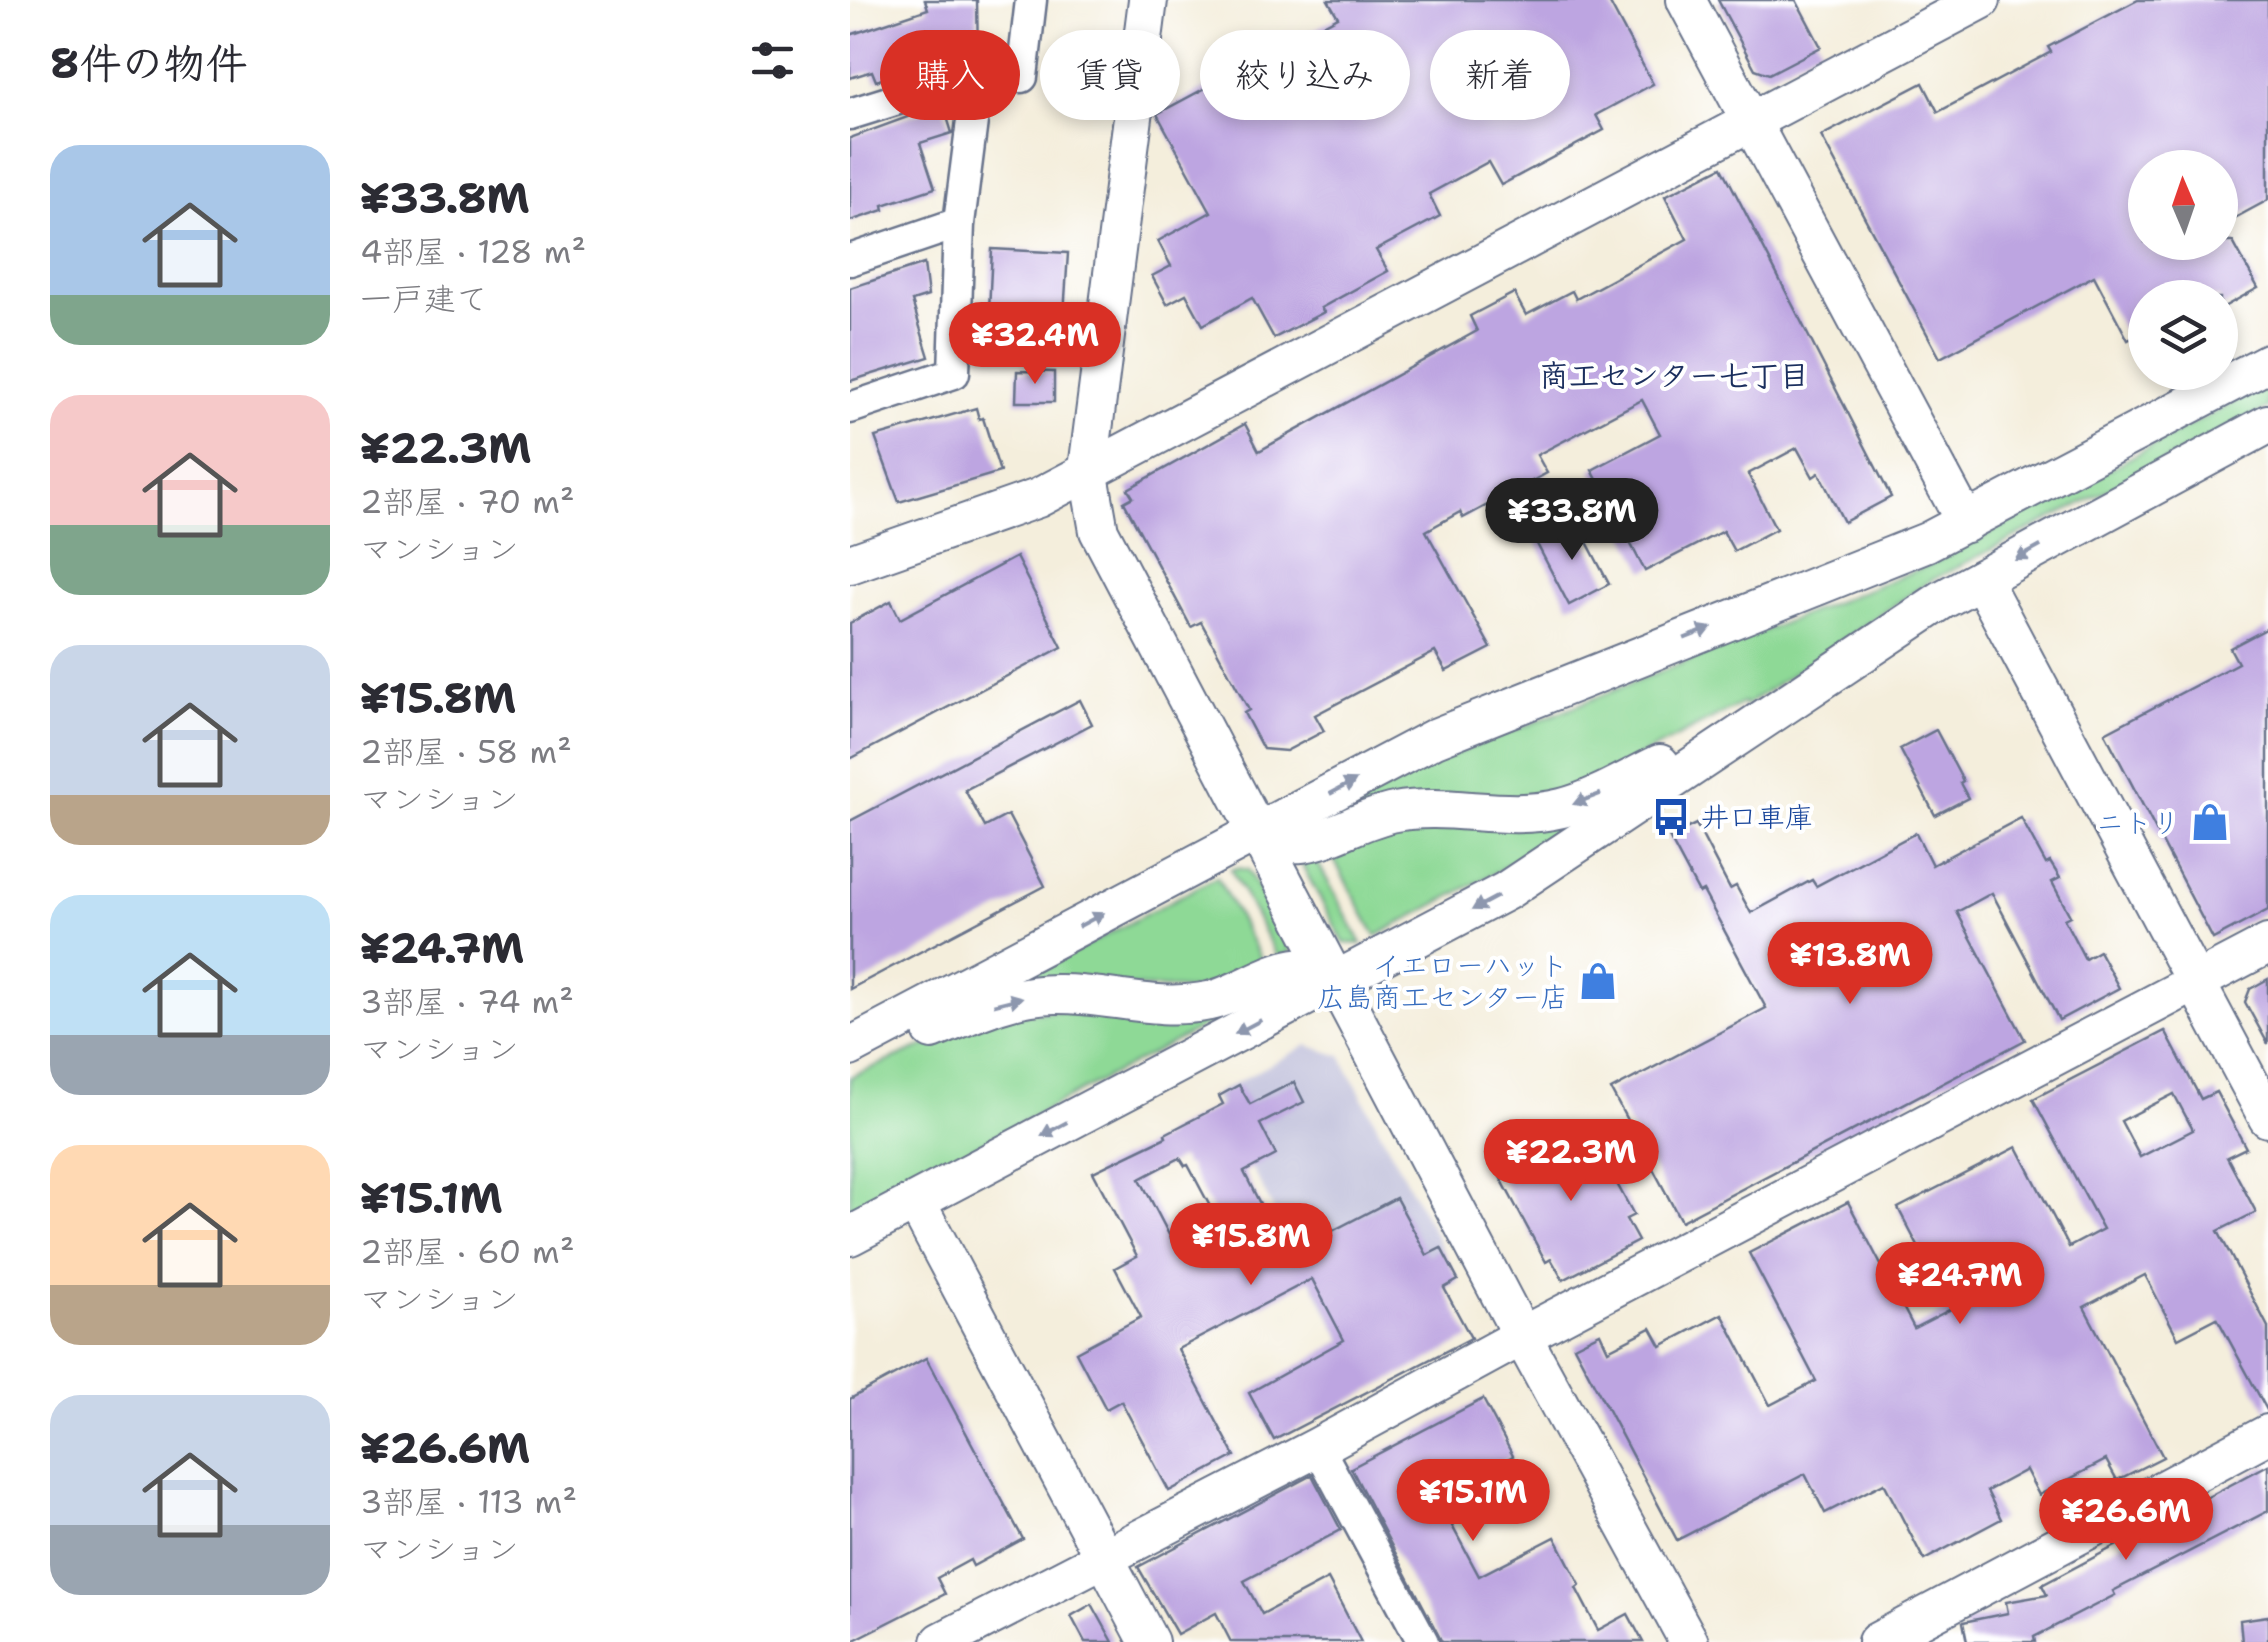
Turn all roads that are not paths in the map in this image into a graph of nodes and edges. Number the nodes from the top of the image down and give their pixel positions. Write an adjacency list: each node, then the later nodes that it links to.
1 (1031, 0): 5 (street)
2 (1148, 0): 19 (street)
3 (1686, 0): 9 (street)
4 (1981, 0): 9 (street)
5 (1020, 76)
6 (880, 105): 7 (street)
7 (850, 114)
8 (972, 120): 10 (street)
9 (1752, 123): 19 (street); 22 (street)
10 (960, 224): 11 (street); 16 (street)
11 (850, 260)
12 (2268, 338): 13 (street)
13 (2238, 357)
14 (2268, 363): 20 (street)
15 (2184, 390): 20 (street)
16 (850, 408)
17 (2268, 424): 21 (street)
18 (2268, 446): 21 (street)
19 (1088, 469): 23 (street); 26 (street)
20 (2047, 477): 22 (street)
21 (2090, 518): 24 (street, one-way to 24)
22 (1966, 524): 26 (street, one-way to 22)
23 (850, 564)
24 (1982, 579): 25 (street); 29 (street)
25 (1800, 694): 26 (street, one-way to 26); 28 (street, one-way to 28)
26 (1257, 833): 28 (street); 30 (street, one-way to 26)
27 (2268, 944): 29 (street)
28 (1334, 982): 30 (street, one-way to 28); 32 (street, one-way to 32); 34 (street)
29 (2194, 982): 31 (street); 34 (street)
30 (850, 1050)
31 (2268, 1118)
32 (916, 1202): 33 (street); 37 (street)
33 (850, 1236)
34 (1522, 1336): 36 (street); 41 (street)
35 (2268, 1434): 42 (street)
36 (1318, 1447): 37 (street); 40 (street)
37 (1104, 1557): 38 (street); 39 (street)
38 (942, 1642)
39 (1148, 1642)
40 (1423, 1642)
41 (1688, 1642)
42 (1877, 1642)

